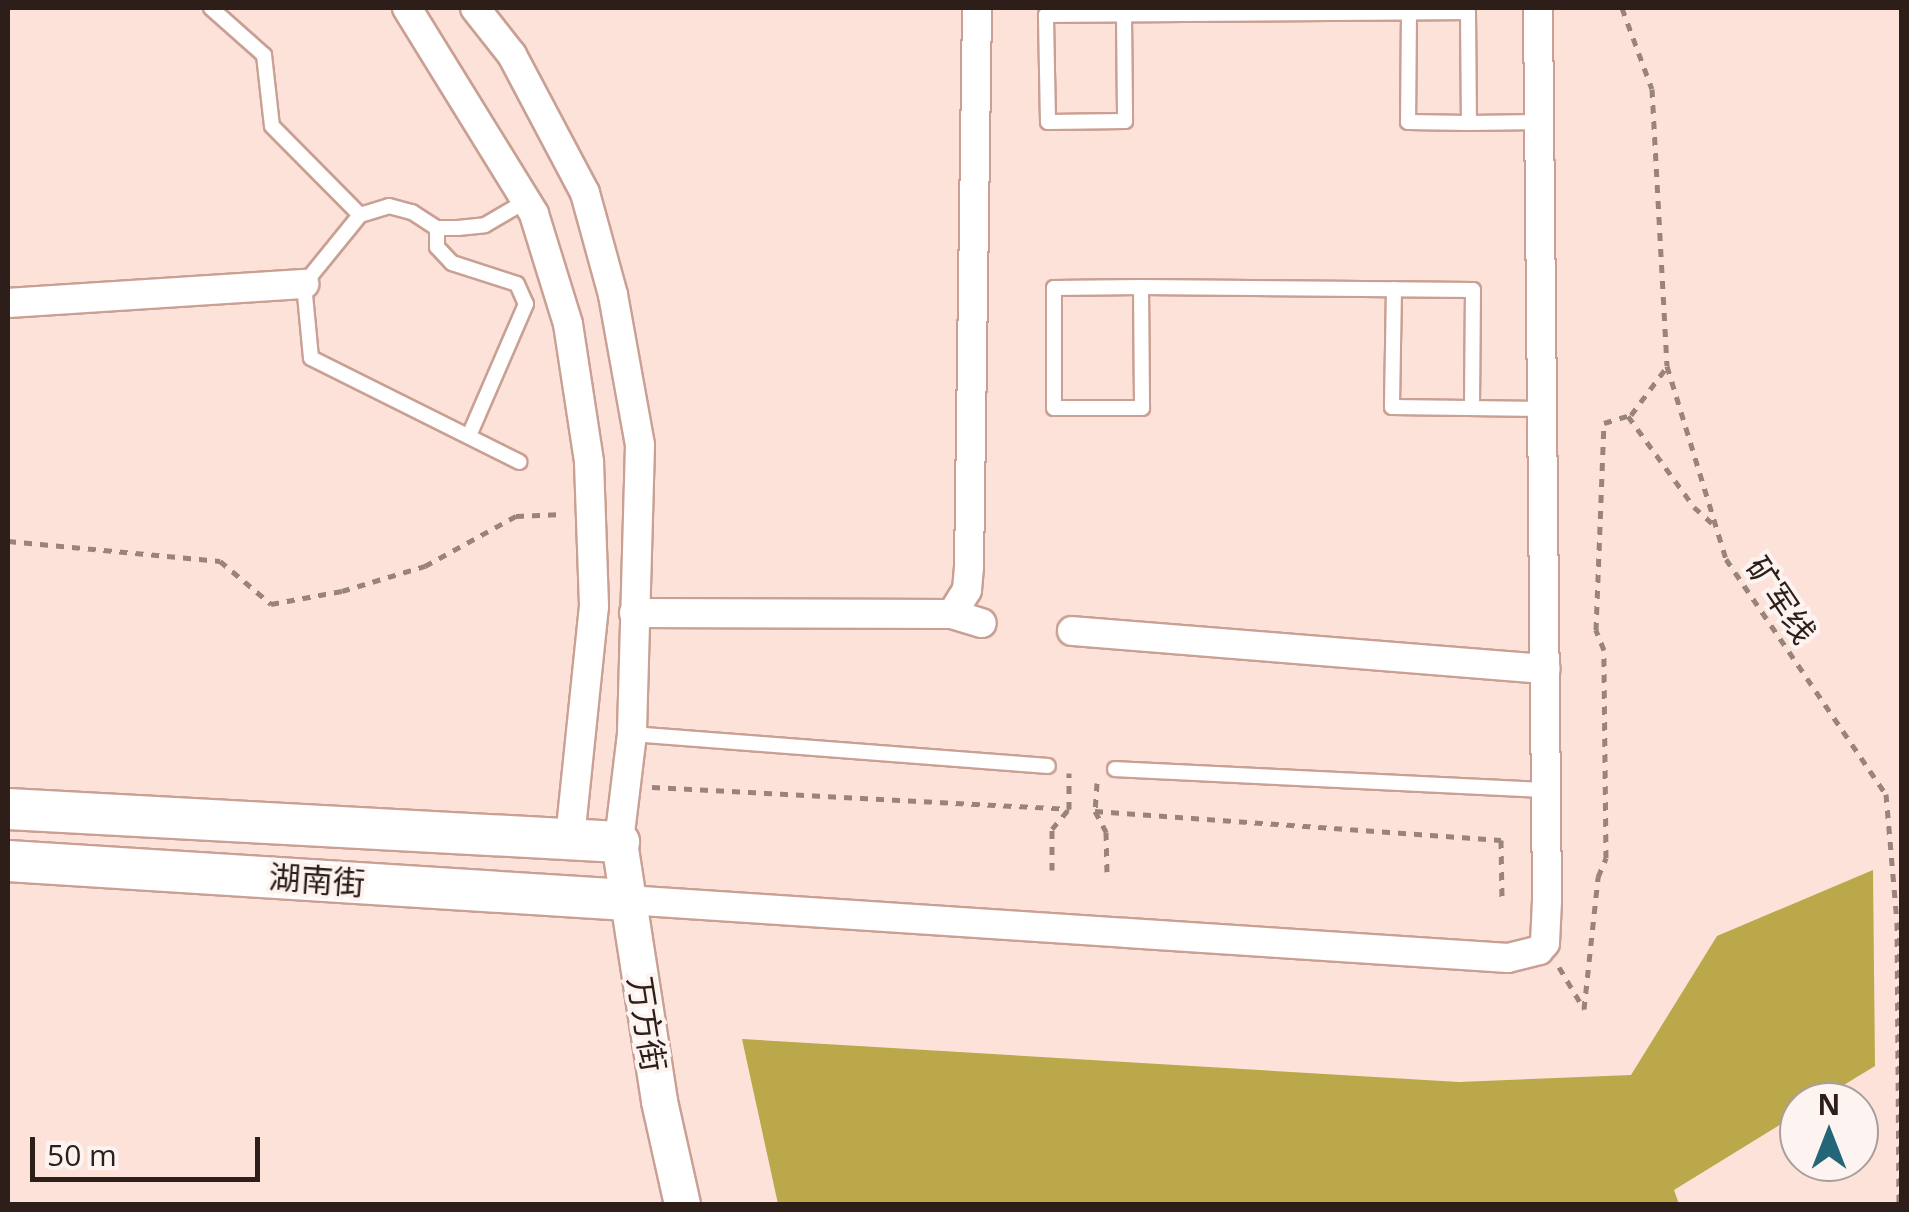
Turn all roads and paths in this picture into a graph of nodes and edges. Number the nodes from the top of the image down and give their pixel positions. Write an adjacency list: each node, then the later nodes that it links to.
1 (211, 8): 12 (lane)
2 (407, 8): 11 (street)
3 (475, 8): 27 (street)
4 (977, 8): 28 (street)
5 (1538, 8): 9 (street)
6 (1622, 8): 18 (path, 矿军线)
7 (1410, 12): 8 (lane); 10 (lane); 10 (lane)
8 (1124, 17): 8 (lane)
9 (1540, 122): 10 (lane); 20 (street)
10 (1469, 123)
11 (526, 201): 13 (lane); 24 (street)
12 (360, 215): 13 (lane); 14 (lane)
13 (437, 228): 22 (lane)
14 (304, 284): 17 (street); 22 (lane)
15 (1141, 287): 15 (lane); 16 (lane)
16 (1394, 290): 19 (lane); 19 (lane)
17 (8, 303)
18 (1667, 366): 21 (path); 25 (path, 矿军线)
19 (1472, 407): 20 (lane)
20 (1544, 409): 31 (street)
21 (1628, 416): 25 (path); 49 (path)
22 (469, 436): 23 (lane)
23 (520, 462)
24 (591, 512): 26 (path); 42 (street)
25 (1718, 530): 51 (path, 矿军线)
26 (8, 541)
27 (634, 613): 28 (street); 32 (street)
28 (952, 614): 29 (street)
29 (982, 622)
30 (1072, 631): 31 (street)
31 (1545, 669): 38 (street)
32 (632, 734): 33 (lane); 37 (street)
33 (1048, 766)
34 (1069, 768): 39 (path)
35 (1115, 768): 38 (lane)
36 (1098, 769): 41 (path)
37 (624, 786): 39 (path); 43 (street)
38 (1546, 790): 49 (street)
39 (1068, 808): 45 (path)
40 (8, 809): 42 (main road, 湖南街)
41 (1095, 810): 46 (path); 47 (path)
42 (570, 840): 43 (main road, 湖南街)
43 (620, 842): 48 (street, 万方街)
44 (8, 861): 48 (main road, 湖南街)
45 (1052, 870)
46 (1107, 872)
47 (1502, 897)
48 (627, 900): 49 (street); 50 (street, 万方街)
49 (1545, 943)
50 (682, 1204)
51 (1900, 1204)

